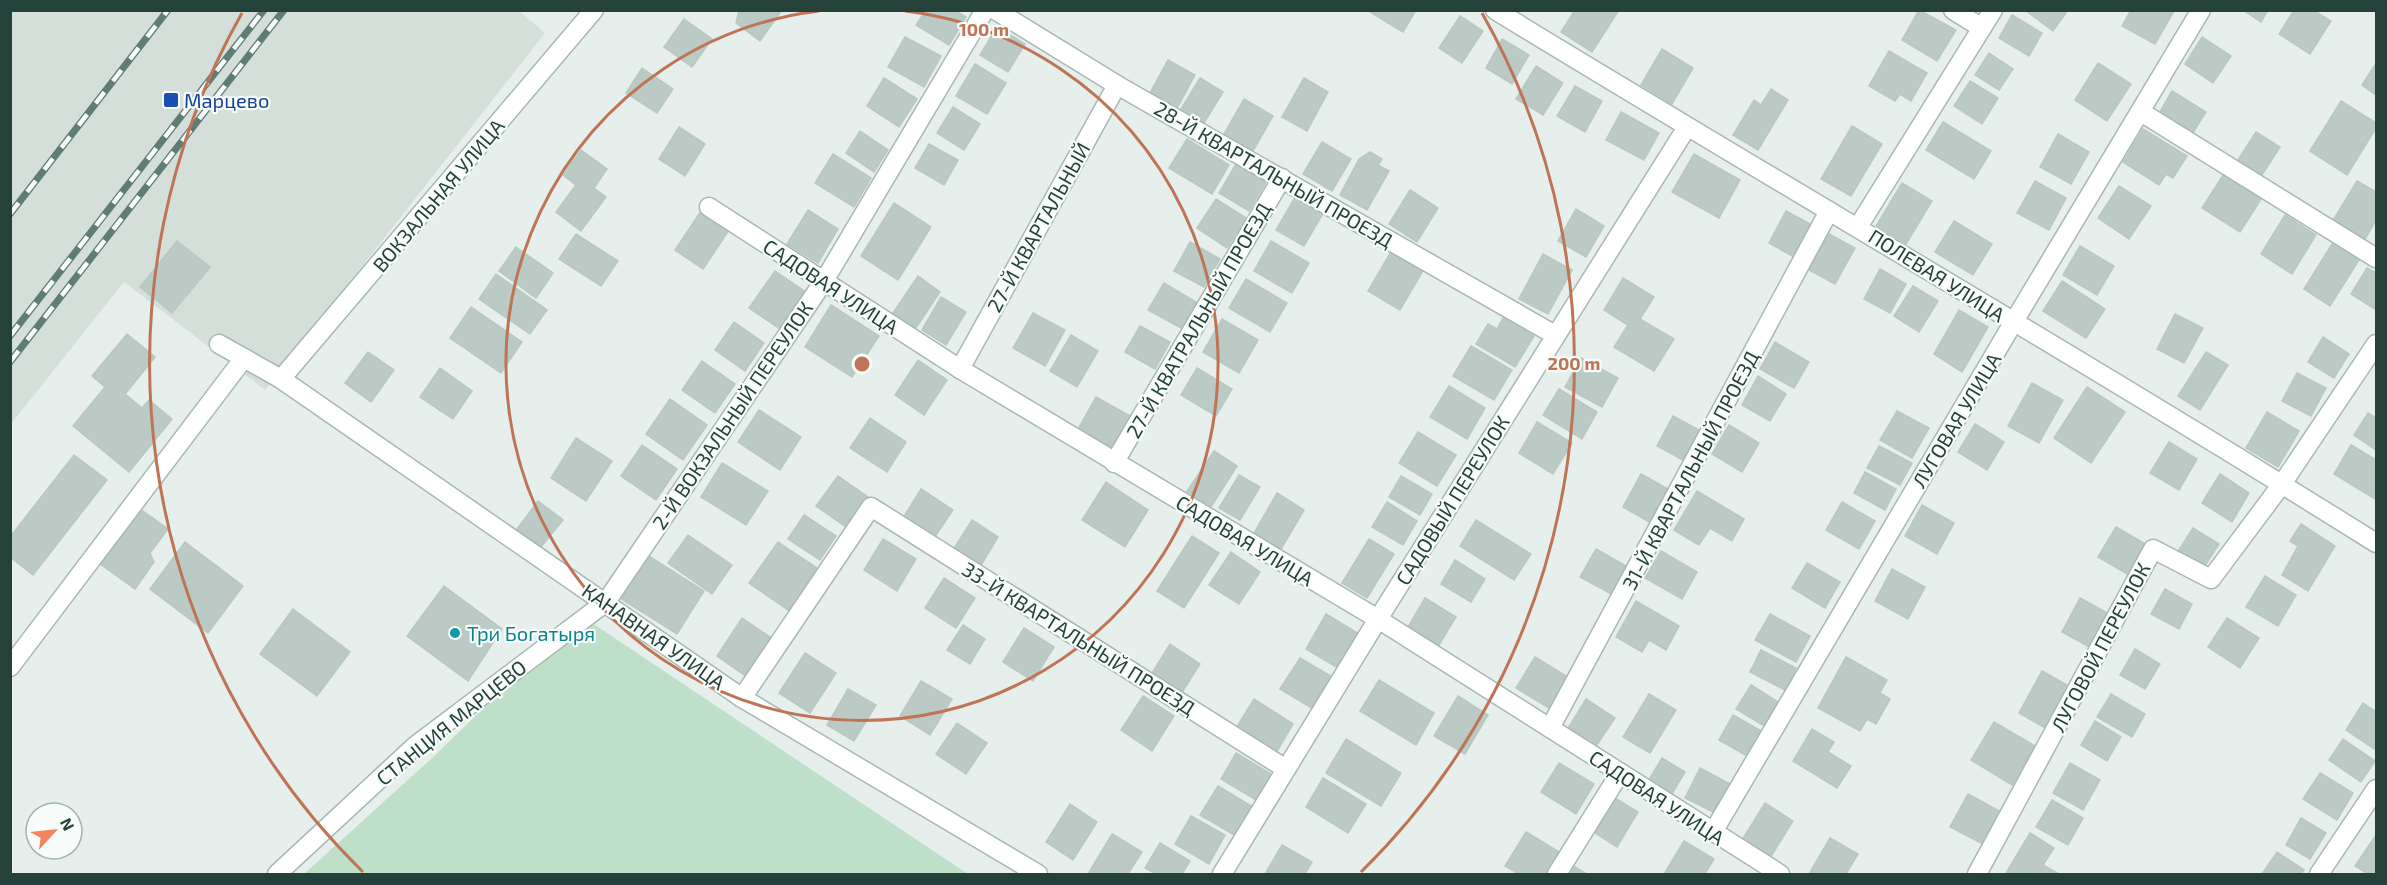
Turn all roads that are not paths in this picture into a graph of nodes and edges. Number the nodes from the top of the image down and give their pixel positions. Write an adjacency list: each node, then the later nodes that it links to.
1 (594, 10): 24 (street, ВОКЗАЛЬНАЯ УЛИЦА)
2 (985, 10): 17 (street, 2-Й ВОКЗАЛЬНЫЙ ПЕРЕУЛОК)
3 (994, 10): 9 (street, 28-Й КВАРТАЛЬНЫЙ ПРОЕЗД)
4 (1495, 10): 11 (street, ПОЛЕВАЯ УЛИЦА)
5 (1953, 10): 8 (street)
6 (1993, 10): 8 (street)
7 (2202, 10): 10 (street, ЛУГОВАЯ УЛИЦА)
8 (1982, 28): 15 (street)
9 (1117, 85): 12 (street, 28-Й КВАРТАЛЬНЫЙ ПРОЕЗД); 23 (street, 27-Й КВАРТАЛЬНЫЙ)
10 (2141, 112): 16 (street); 18 (street, ЛУГОВАЯ УЛИЦА)
11 (1687, 128): 14 (street, ПОЛЕВАЯ УЛИЦА); 19 (street, САДОВЫЙ ПЕРЕУЛОК)
12 (1282, 178): 19 (street, 28-Й КВАРТАЛЬНЫЙ ПРОЕЗД); 25 (street, 27-Й КВАТРАЛЬНЫЙ ПРОЕЗД)
13 (709, 207): 17 (street, САДОВАЯ УЛИЦА)
14 (1829, 211): 15 (street, ПОЛЕВАЯ УЛИЦА); 32 (street, 31-Й КВАРТАЛЬНЫЙ ПРОЕЗД)
15 (1858, 227): 18 (street, ПОЛЕВАЯ УЛИЦА)
16 (2376, 258)
17 (824, 281): 23 (street, САДОВАЯ УЛИЦА); 28 (street, 2-Й ВОКЗАЛЬНЫЙ ПЕРЕУЛОК)
18 (2013, 323): 26 (street, ПОЛЕВАЯ УЛИЦА); 36 (street, ЛУГОВАЯ УЛИЦА)
19 (1556, 335): 29 (street, САДОВЫЙ ПЕРЕУЛОК)
20 (219, 344): 22 (street, КАНАВНАЯ УЛИЦА)
21 (2376, 344): 26 (street)
22 (244, 358): 24 (street, КАНАВНАЯ УЛИЦА); 30 (street)
23 (960, 369): 25 (street, САДОВАЯ УЛИЦА)
24 (281, 379): 28 (street, КАНАВНАЯ УЛИЦА)
25 (1114, 463): 29 (street, САДОВАЯ УЛИЦА)
26 (2282, 484): 27 (street, ПОЛЕВАЯ УЛИЦА); 42 (street, ЛУГОВОЙ ПЕРЕУЛОК)
27 (2376, 543)
28 (606, 602): 31 (street, КАНАВНАЯ УЛИЦА); 37 (street, СТАНЦИЯ МАРЦЕВО)
29 (1378, 619): 32 (street, САДОВАЯ УЛИЦА); 33 (street, САДОВЫЙ ПЕРЕУЛОК)
30 (10, 667)
31 (742, 698): 33 (street, 33-Й КВАРТАЛЬНЫЙ ПРОЕЗД); 38 (street, КАНАВНАЯ УЛИЦА)
32 (1550, 728): 34 (street, САДОВАЯ УЛИЦА)
33 (1286, 769): 39 (street, САДОВЫЙ ПЕРЕУЛОК)
34 (1620, 773): 36 (street, САДОВАЯ УЛИЦА); 40 (street)
35 (2376, 789): 43 (street)
36 (1713, 832): 41 (street, САДОВАЯ УЛИЦА)
37 (277, 874)
38 (1038, 874)
39 (1222, 874)
40 (1557, 874)
41 (1780, 874)
42 (1977, 874)
43 (2319, 874)

